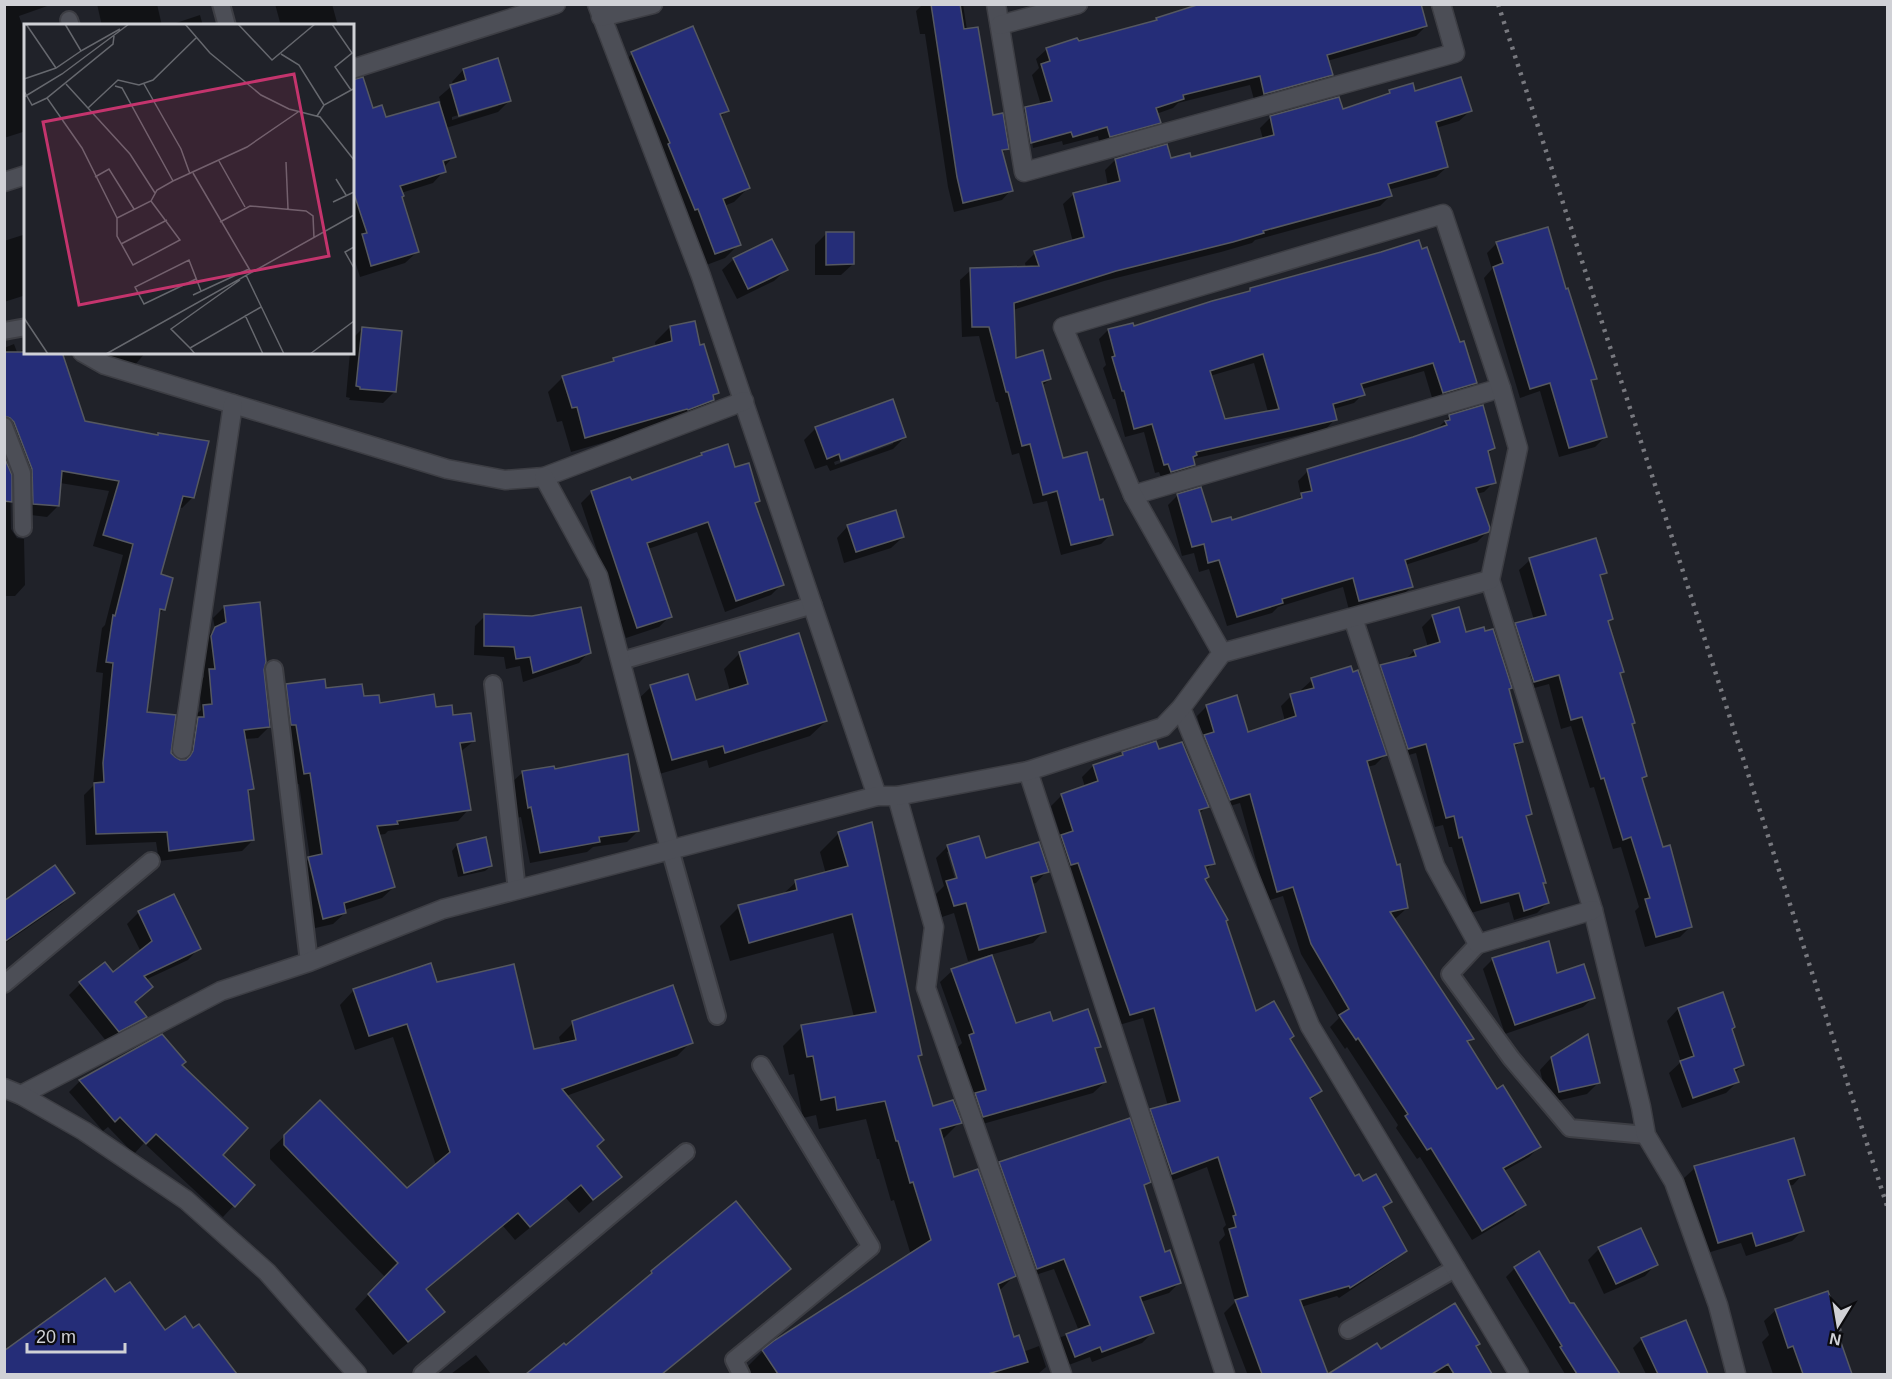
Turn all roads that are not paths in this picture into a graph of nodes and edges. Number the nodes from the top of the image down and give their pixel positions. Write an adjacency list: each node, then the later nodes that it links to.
1 (221, 4): 8 (lane)
2 (556, 4): 10 (street)
3 (653, 4): 7 (street)
4 (996, 4): 9 (street)
5 (1078, 4): 9 (street)
6 (1441, 4): 9 (street)
7 (599, 11): 17 (street)
8 (226, 24)
9 (1000, 26)
10 (354, 68)
11 (24, 176): 12 (street)
12 (4, 182)
13 (24, 327): 14 (lane)
14 (4, 331)
15 (86, 354): 18 (street)
16 (1502, 388): 21 (street); 21 (street); 23 (street)
17 (744, 401): 20 (street); 24 (street)
18 (233, 404): 20 (street); 31 (street)
19 (4, 426): 22 (lane)
20 (544, 477): 27 (street)
21 (1133, 495): 26 (street)
22 (23, 528)
23 (1490, 580): 25 (street); 38 (street)
24 (813, 605): 27 (lane); 33 (street)
25 (1353, 618): 26 (street); 39 (street)
26 (1222, 653): 30 (street)
27 (621, 662): 35 (street)
28 (274, 669): 40 (lane)
29 (493, 684): 37 (lane)
30 (1181, 708): 32 (street); 47 (street)
31 (182, 749)
32 (1028, 771): 34 (street); 53 (street)
33 (877, 796): 34 (street); 35 (street)
34 (897, 796): 52 (street)
35 (670, 849): 37 (street); 42 (lane)
36 (151, 861): 41 (lane)
37 (517, 890): 40 (street)
38 (1593, 910): 39 (street); 45 (street)
39 (1478, 944): 45 (lane)
40 (309, 962): 44 (street)
41 (4, 984)
42 (717, 1016)
43 (761, 1065): 51 (lane)
44 (13, 1091): 49 (street)
45 (1646, 1135): 55 (street)
46 (686, 1152): 50 (lane)
47 (1456, 1268): 48 (lane); 54 (street)
48 (1348, 1330)
49 (357, 1374)
50 (422, 1374)
51 (741, 1374)
52 (1062, 1374)
53 (1225, 1374)
54 (1519, 1374)
55 (1736, 1374)

